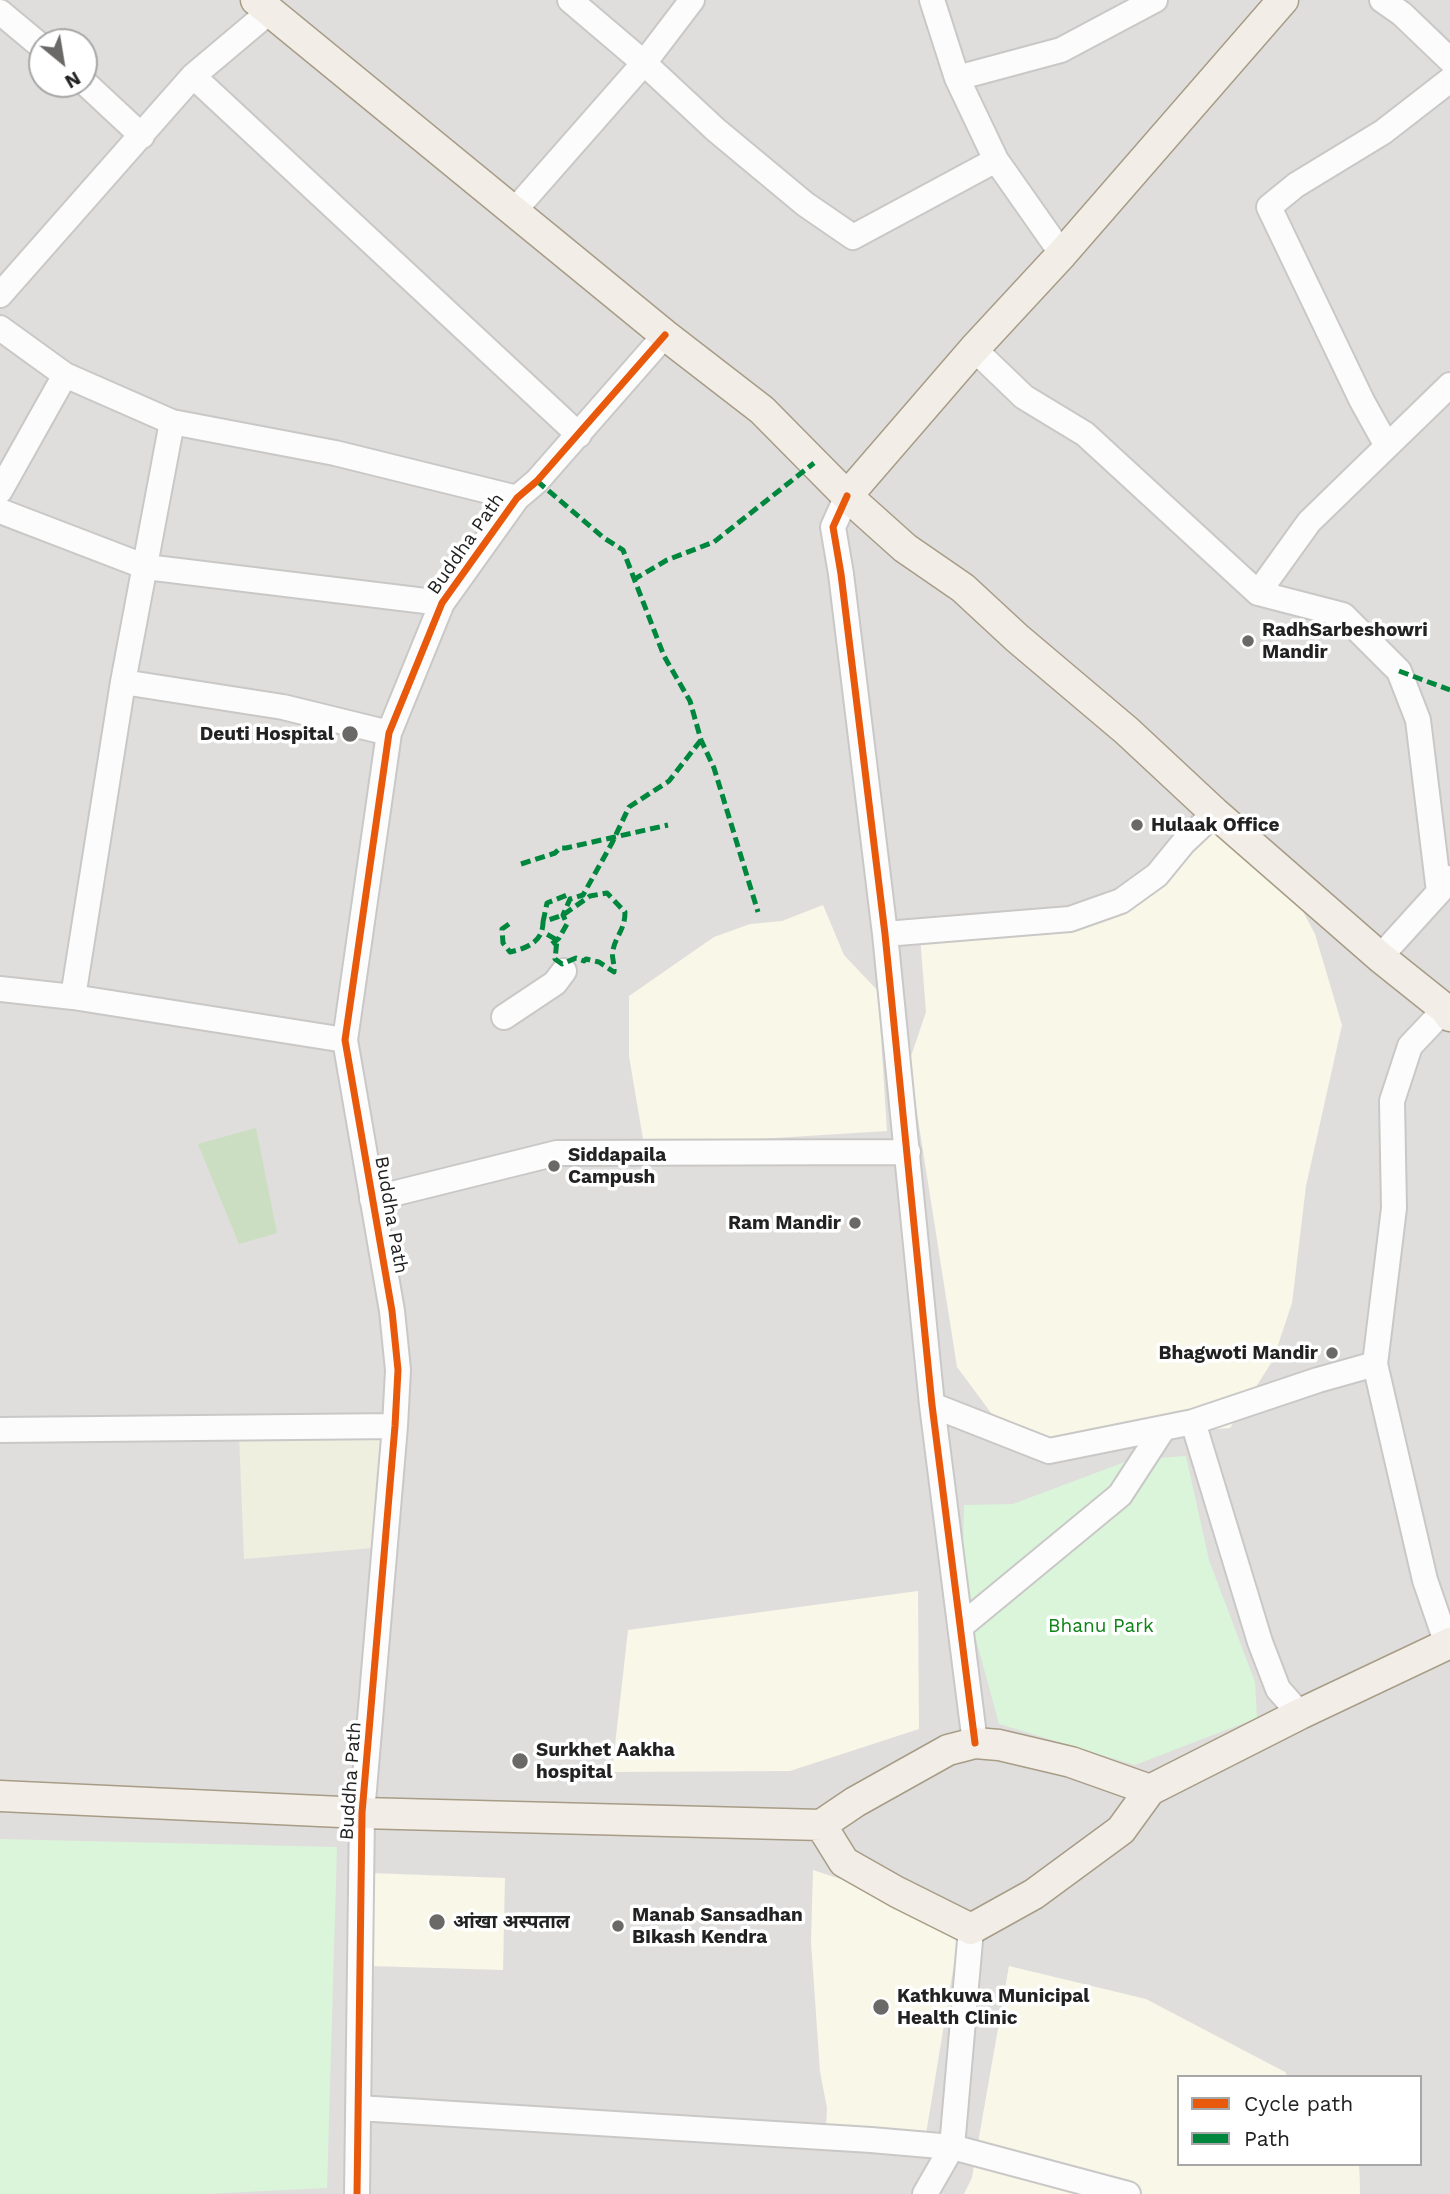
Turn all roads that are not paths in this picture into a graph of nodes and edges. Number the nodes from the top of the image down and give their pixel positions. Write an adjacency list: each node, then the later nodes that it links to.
1 (570, 0): 11 (street)
2 (692, 0): 11 (street)
3 (932, 0): 13 (street)
4 (1155, 0): 13 (street)
5 (1283, 0): 19 (main road)
6 (1382, 0): 10 (street)
7 (263, 6): 12 (street); 18 (main road)
8 (0, 12): 9 (street)
9 (28, 35)
10 (1450, 60)
11 (644, 63): 17 (street); 18 (street)
12 (193, 76): 16 (street); 27 (street)
13 (957, 78): 17 (street)
14 (1450, 80): 28 (street)
15 (98, 95): 16 (street)
16 (142, 136): 20 (street)
17 (996, 160): 19 (street)
18 (513, 211): 22 (main road)
19 (1062, 254): 23 (main road)
20 (0, 295)
21 (0, 328): 24 (street)
22 (664, 335): 27 (street, Buddha Path); 30 (main road)
23 (974, 349): 30 (main road); 34 (street)
24 (65, 376): 26 (street); 29 (street)
25 (1450, 386): 28 (street)
26 (172, 422): 31 (street); 33 (street)
27 (579, 435): 31 (street, Buddha Path)
28 (1387, 446): 34 (street)
29 (0, 491)
30 (847, 496): 38 (main road); 40 (street)
31 (517, 498): 35 (street, Buddha Path)
32 (0, 511): 33 (street)
33 (146, 567): 35 (street); 36 (street)
34 (1258, 593): 39 (street)
35 (442, 603): 37 (street, Buddha Path)
36 (123, 682): 37 (street); 44 (street)
37 (389, 733): 47 (street, Buddha Path)
38 (1215, 813): 40 (street); 41 (main road)
39 (1445, 883): 41 (street)
40 (885, 934): 48 (street)
41 (1381, 957): 45 (main road)
42 (564, 971): 46 (street)
43 (0, 989): 44 (street)
44 (73, 997): 47 (street)
45 (1447, 1012): 50 (street)
46 (505, 1017)
47 (345, 1040): 49 (street, Buddha Path)
48 (908, 1152): 49 (street); 51 (street)
49 (372, 1199): 53 (street, Buddha Path)
50 (1375, 1364): 52 (street); 57 (street)
51 (932, 1405): 54 (street); 56 (street)
52 (1194, 1422): 54 (street); 58 (street)
53 (396, 1426): 55 (street); 62 (street, Buddha Path)
54 (1163, 1429): 56 (street)
55 (0, 1430)
56 (960, 1628): 59 (street)
57 (1449, 1644): 58 (main road)
58 (1300, 1714): 60 (main road)
59 (975, 1743): 60 (main road); 63 (main road)
60 (1150, 1790): 64 (main road)
61 (0, 1796): 62 (main road)
62 (362, 1813): 63 (main road); 65 (street, Buddha Path)
63 (821, 1825): 64 (main road)
64 (971, 1929): 66 (street)
65 (358, 2108): 66 (street); 67 (street, Buddha Path)
66 (952, 2147): 68 (street); 69 (street)
67 (357, 2194)
68 (925, 2194)
69 (1128, 2194)

